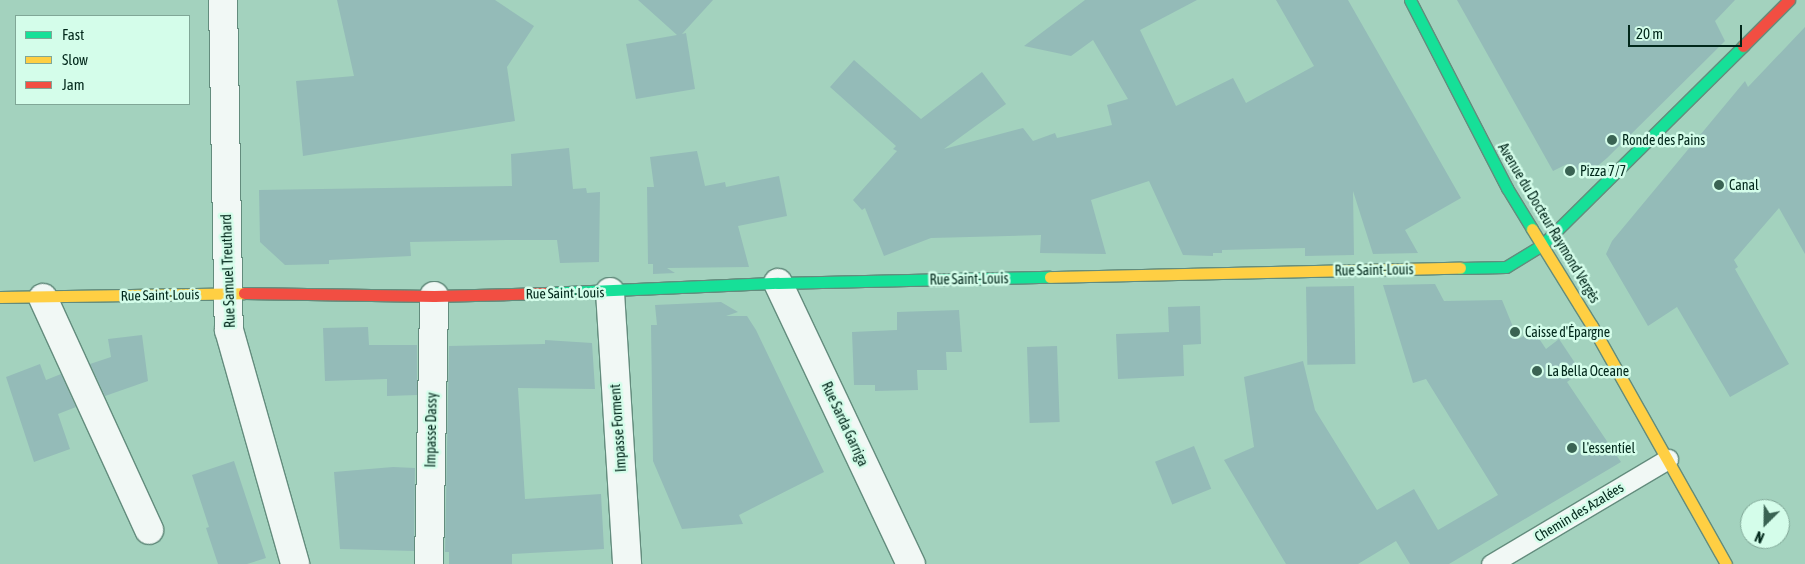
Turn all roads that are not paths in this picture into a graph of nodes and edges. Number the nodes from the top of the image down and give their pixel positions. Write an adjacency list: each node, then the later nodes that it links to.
1 (223, 0): 7 (street, Rue Samuel Treuthard)
2 (1410, 0): 4 (main road, Avenue du Docteur Raymond Vergès)
3 (1789, 0): 4 (main road, Rue Saint-Louis)
4 (1542, 244): 5 (main road, Rue Saint-Louis); 11 (main road, Avenue du Docteur Raymond Vergès)
5 (778, 283): 6 (main road, Rue Saint-Louis); 16 (street, Rue Sarda Garriga)
6 (610, 292): 8 (main road, Rue Saint-Louis); 15 (street, Impasse Forment)
7 (228, 294): 8 (main road, Rue Saint-Louis); 10 (main road, Rue Saint-Louis); 13 (street, Rue Samuel Treuthard)
8 (434, 296): 14 (street, Impasse Dassy)
9 (0, 298): 10 (main road, Rue Saint-Louis)
10 (43, 298): 12 (street)
11 (1668, 459): 17 (lane, Chemin des Azalées); 18 (main road, Avenue du Docteur Raymond Vergès)
12 (149, 530)
13 (295, 564)
14 (429, 564)
15 (626, 564)
16 (911, 564)
17 (1491, 564)
18 (1726, 564)

